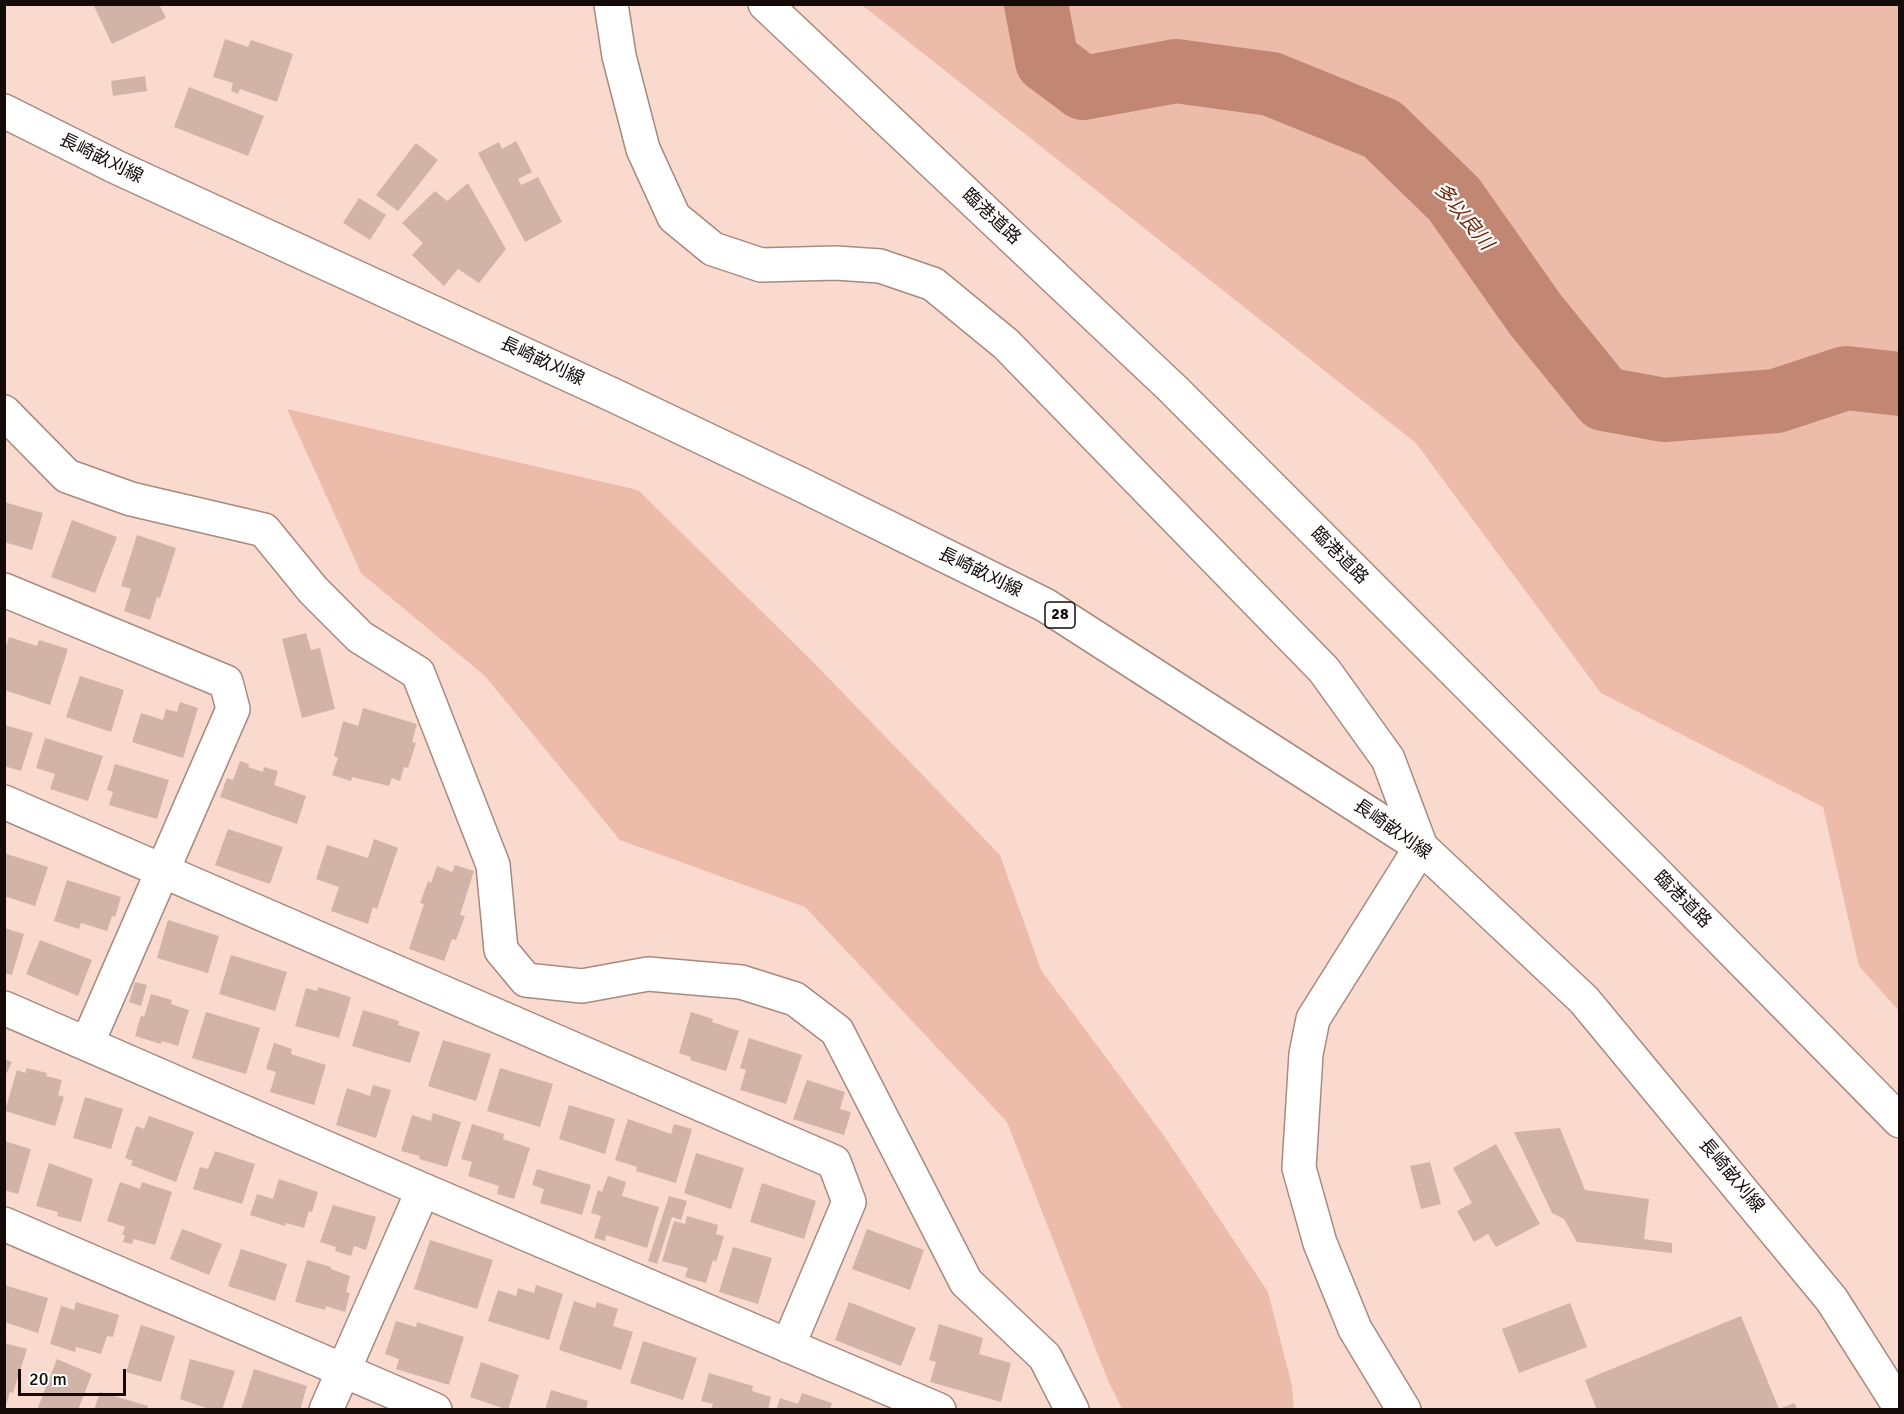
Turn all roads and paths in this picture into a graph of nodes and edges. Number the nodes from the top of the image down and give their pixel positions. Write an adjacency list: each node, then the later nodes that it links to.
1 (611, 4): 7 (street)
2 (765, 4): 11 (street, 臨港道路)
3 (4, 111): 7 (street, 長崎畝刈線 / 28)
4 (4, 412): 20 (street)
5 (4, 590): 8 (street)
6 (4, 802): 8 (street)
7 (1421, 847): 16 (street, 長崎畝刈線 / 28); 21 (street)
8 (163, 870): 10 (street); 14 (street)
9 (4, 1008): 10 (street)
10 (87, 1044): 12 (street)
11 (1899, 1121)
12 (423, 1190): 14 (street); 15 (street)
13 (4, 1224): 15 (street)
14 (788, 1346): 19 (street)
15 (343, 1370): 17 (street); 18 (street)
16 (1899, 1407)
17 (326, 1410)
18 (435, 1410)
19 (939, 1410)
20 (1072, 1410)
21 (1404, 1410)

